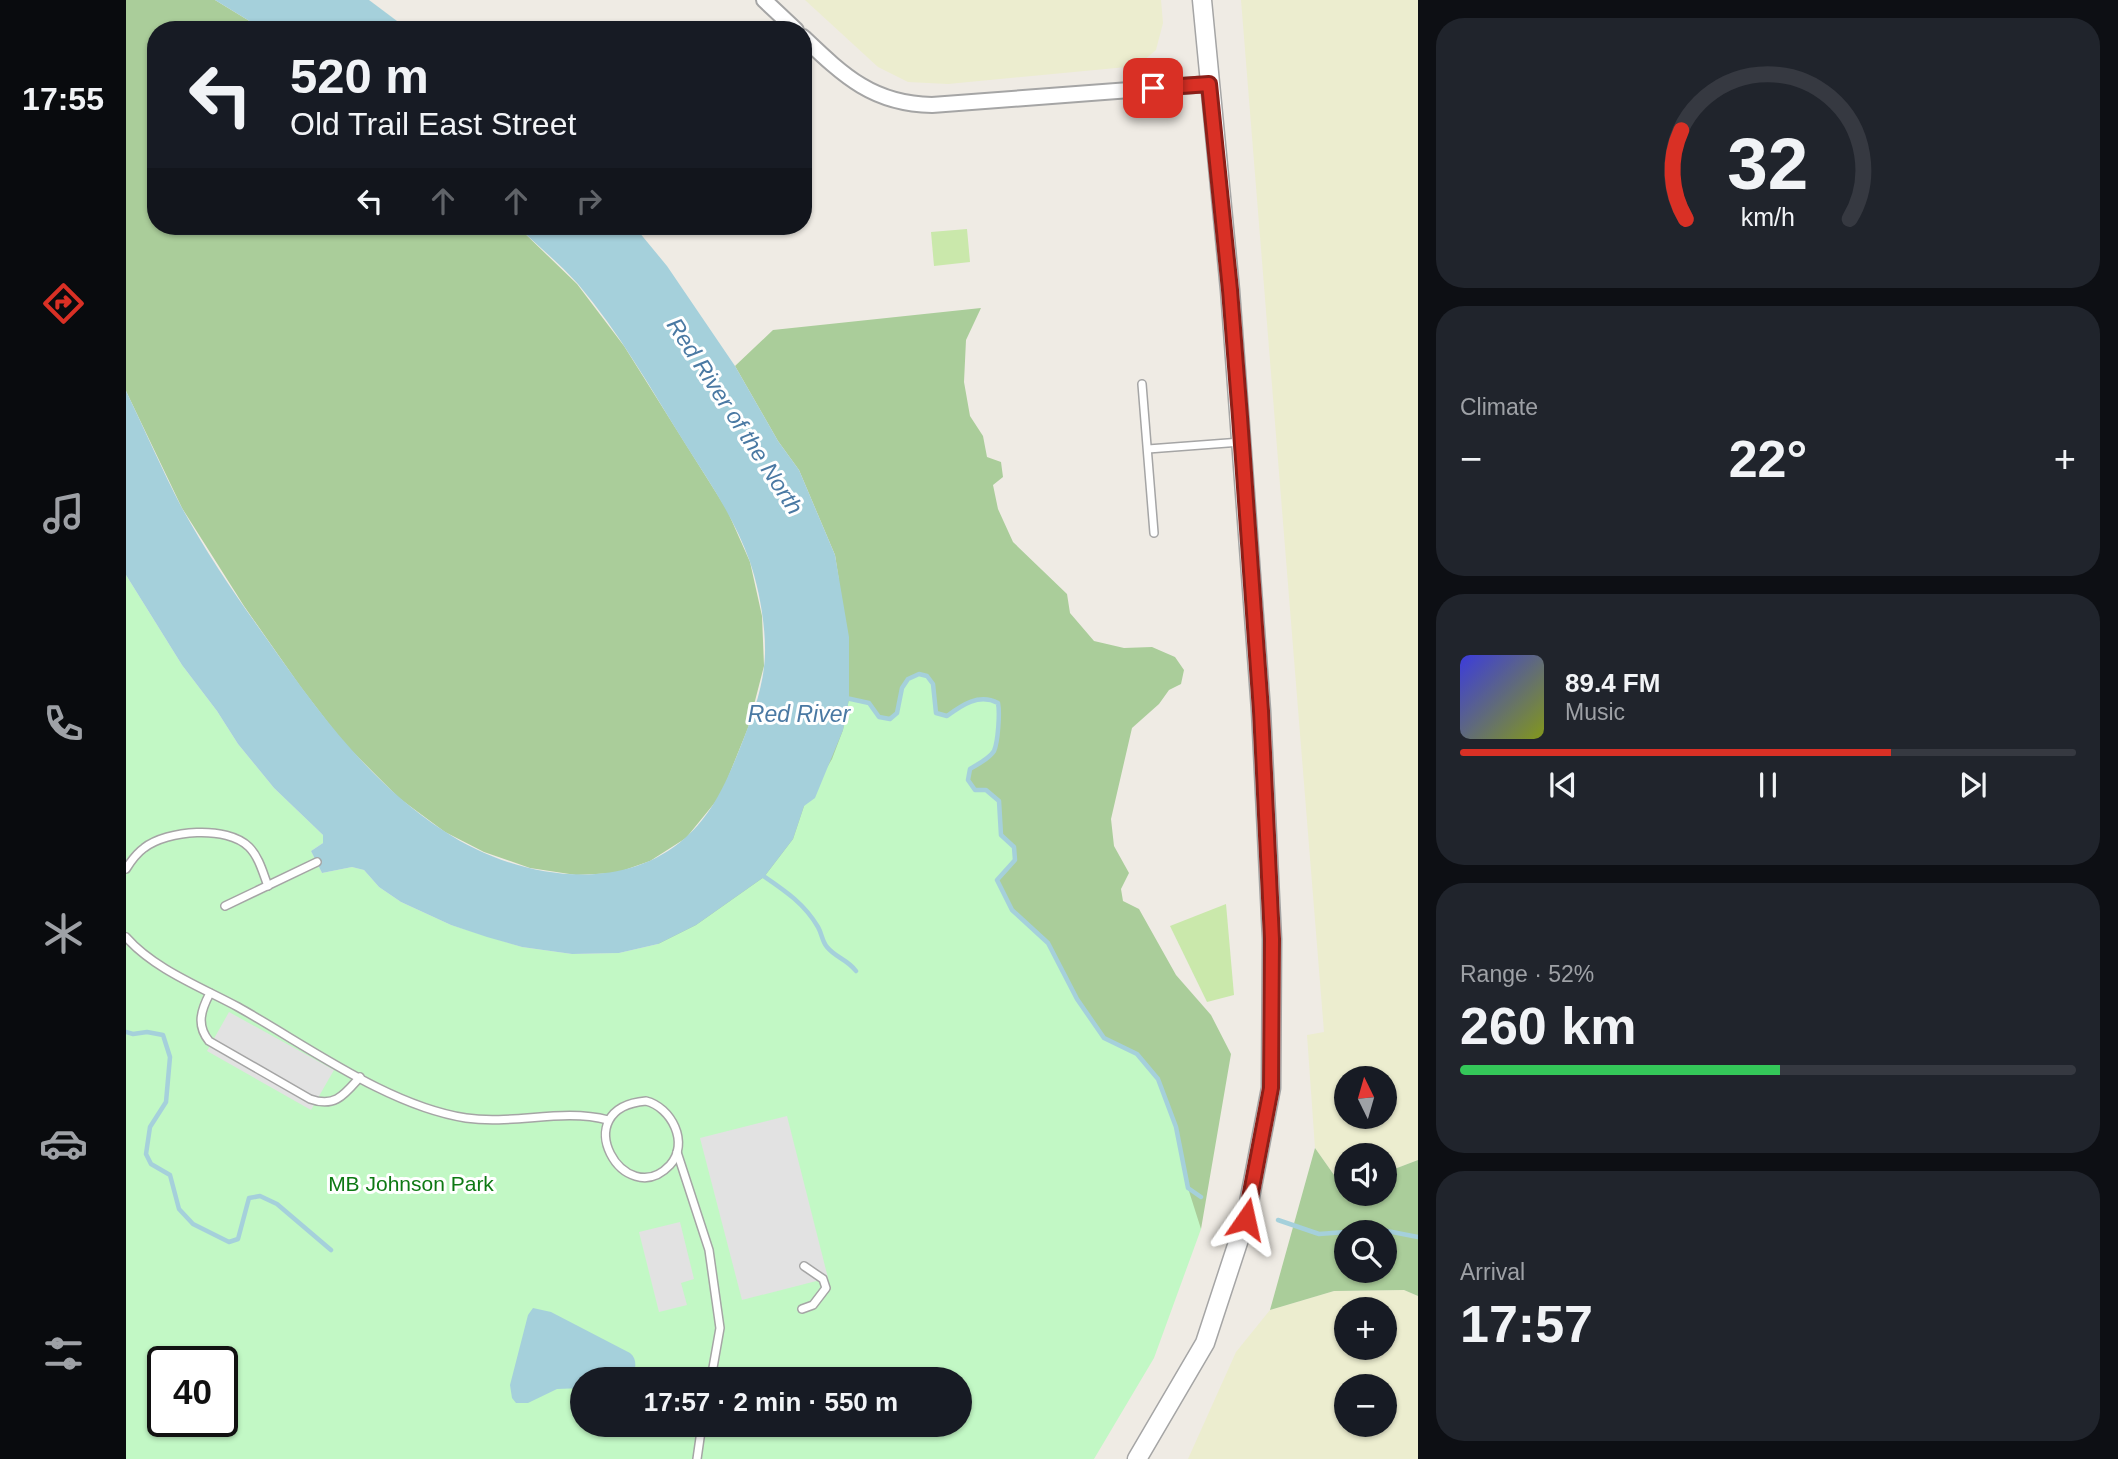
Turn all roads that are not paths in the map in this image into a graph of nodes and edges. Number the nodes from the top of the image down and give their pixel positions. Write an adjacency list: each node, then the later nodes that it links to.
1 (764, 0): 3 (street)
2 (1202, 0): 5 (street)
3 (786, 21)
4 (812, 45): 5 (street)
5 (1209, 84): 7 (street)
6 (1142, 384): 8 (lane)
7 (1241, 442): 8 (lane); 24 (street)
8 (1148, 449): 9 (lane)
9 (1154, 533)
10 (317, 862): 12 (lane)
11 (126, 869): 12 (lane)
12 (268, 886): 13 (lane)
13 (225, 906)
14 (126, 937): 15 (lane)
15 (210, 993): 16 (lane); 16 (lane)
16 (360, 1077): 17 (lane)
17 (608, 1120): 18 (lane); 18 (lane)
18 (677, 1152): 21 (lane)
19 (804, 1266): 20 (lane)
20 (802, 1310)
21 (713, 1367)
22 (700, 1437): 23 (lane)
23 (697, 1459)
24 (1136, 1459)

